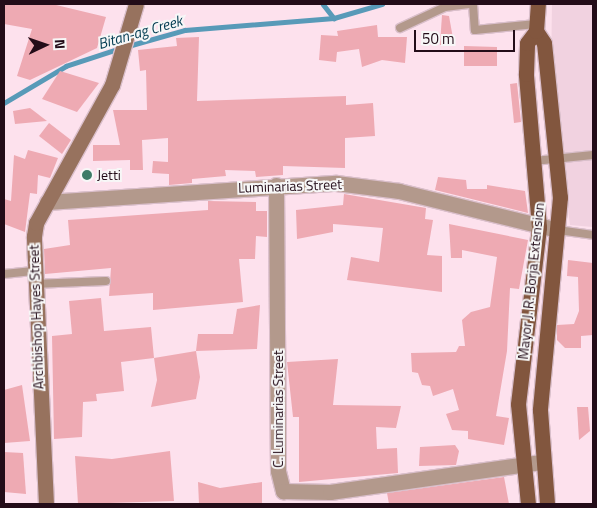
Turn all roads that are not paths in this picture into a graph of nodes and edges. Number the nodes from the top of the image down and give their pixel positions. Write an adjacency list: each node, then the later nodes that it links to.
1 (136, 4): 10 (street, Archbishop Hayes Street)
2 (472, 4): 4 (lane); 5 (lane)
3 (538, 4): 4 (main road, Mayor J. R. Borja Extension)
4 (536, 27): 7 (main road, Mayor J. R. Borja Extension); 8 (main road, Mayor J. R. Borja Extension)
5 (400, 28)
6 (593, 155): 7 (lane)
7 (556, 159): 8 (lane); 12 (main road, Mayor J. R. Borja Extension)
8 (534, 161): 11 (main road, Mayor J. R. Borja Extension)
9 (276, 185): 10 (street, Luminarias Street); 11 (street, Luminarias Street); 18 (street, C. Luminarias Street)
10 (47, 202): 15 (street, Archbishop Hayes Street)
11 (539, 227): 12 (street, Luminarias Street); 18 (main road, Mayor J. R. Borja Extension)
12 (558, 230): 13 (lane); 17 (main road, Mayor J. R. Borja Extension)
13 (593, 235)
14 (4, 274): 15 (lane)
15 (34, 278): 16 (lane); 19 (street, Archbishop Hayes Street)
16 (106, 281)
17 (541, 462): 18 (street, C. Luminarias Street); 21 (main road, Mayor J. R. Borja Extension)
18 (521, 464): 20 (main road, Mayor J. R. Borja Extension)
19 (46, 504)
20 (528, 504)
21 (548, 504)

